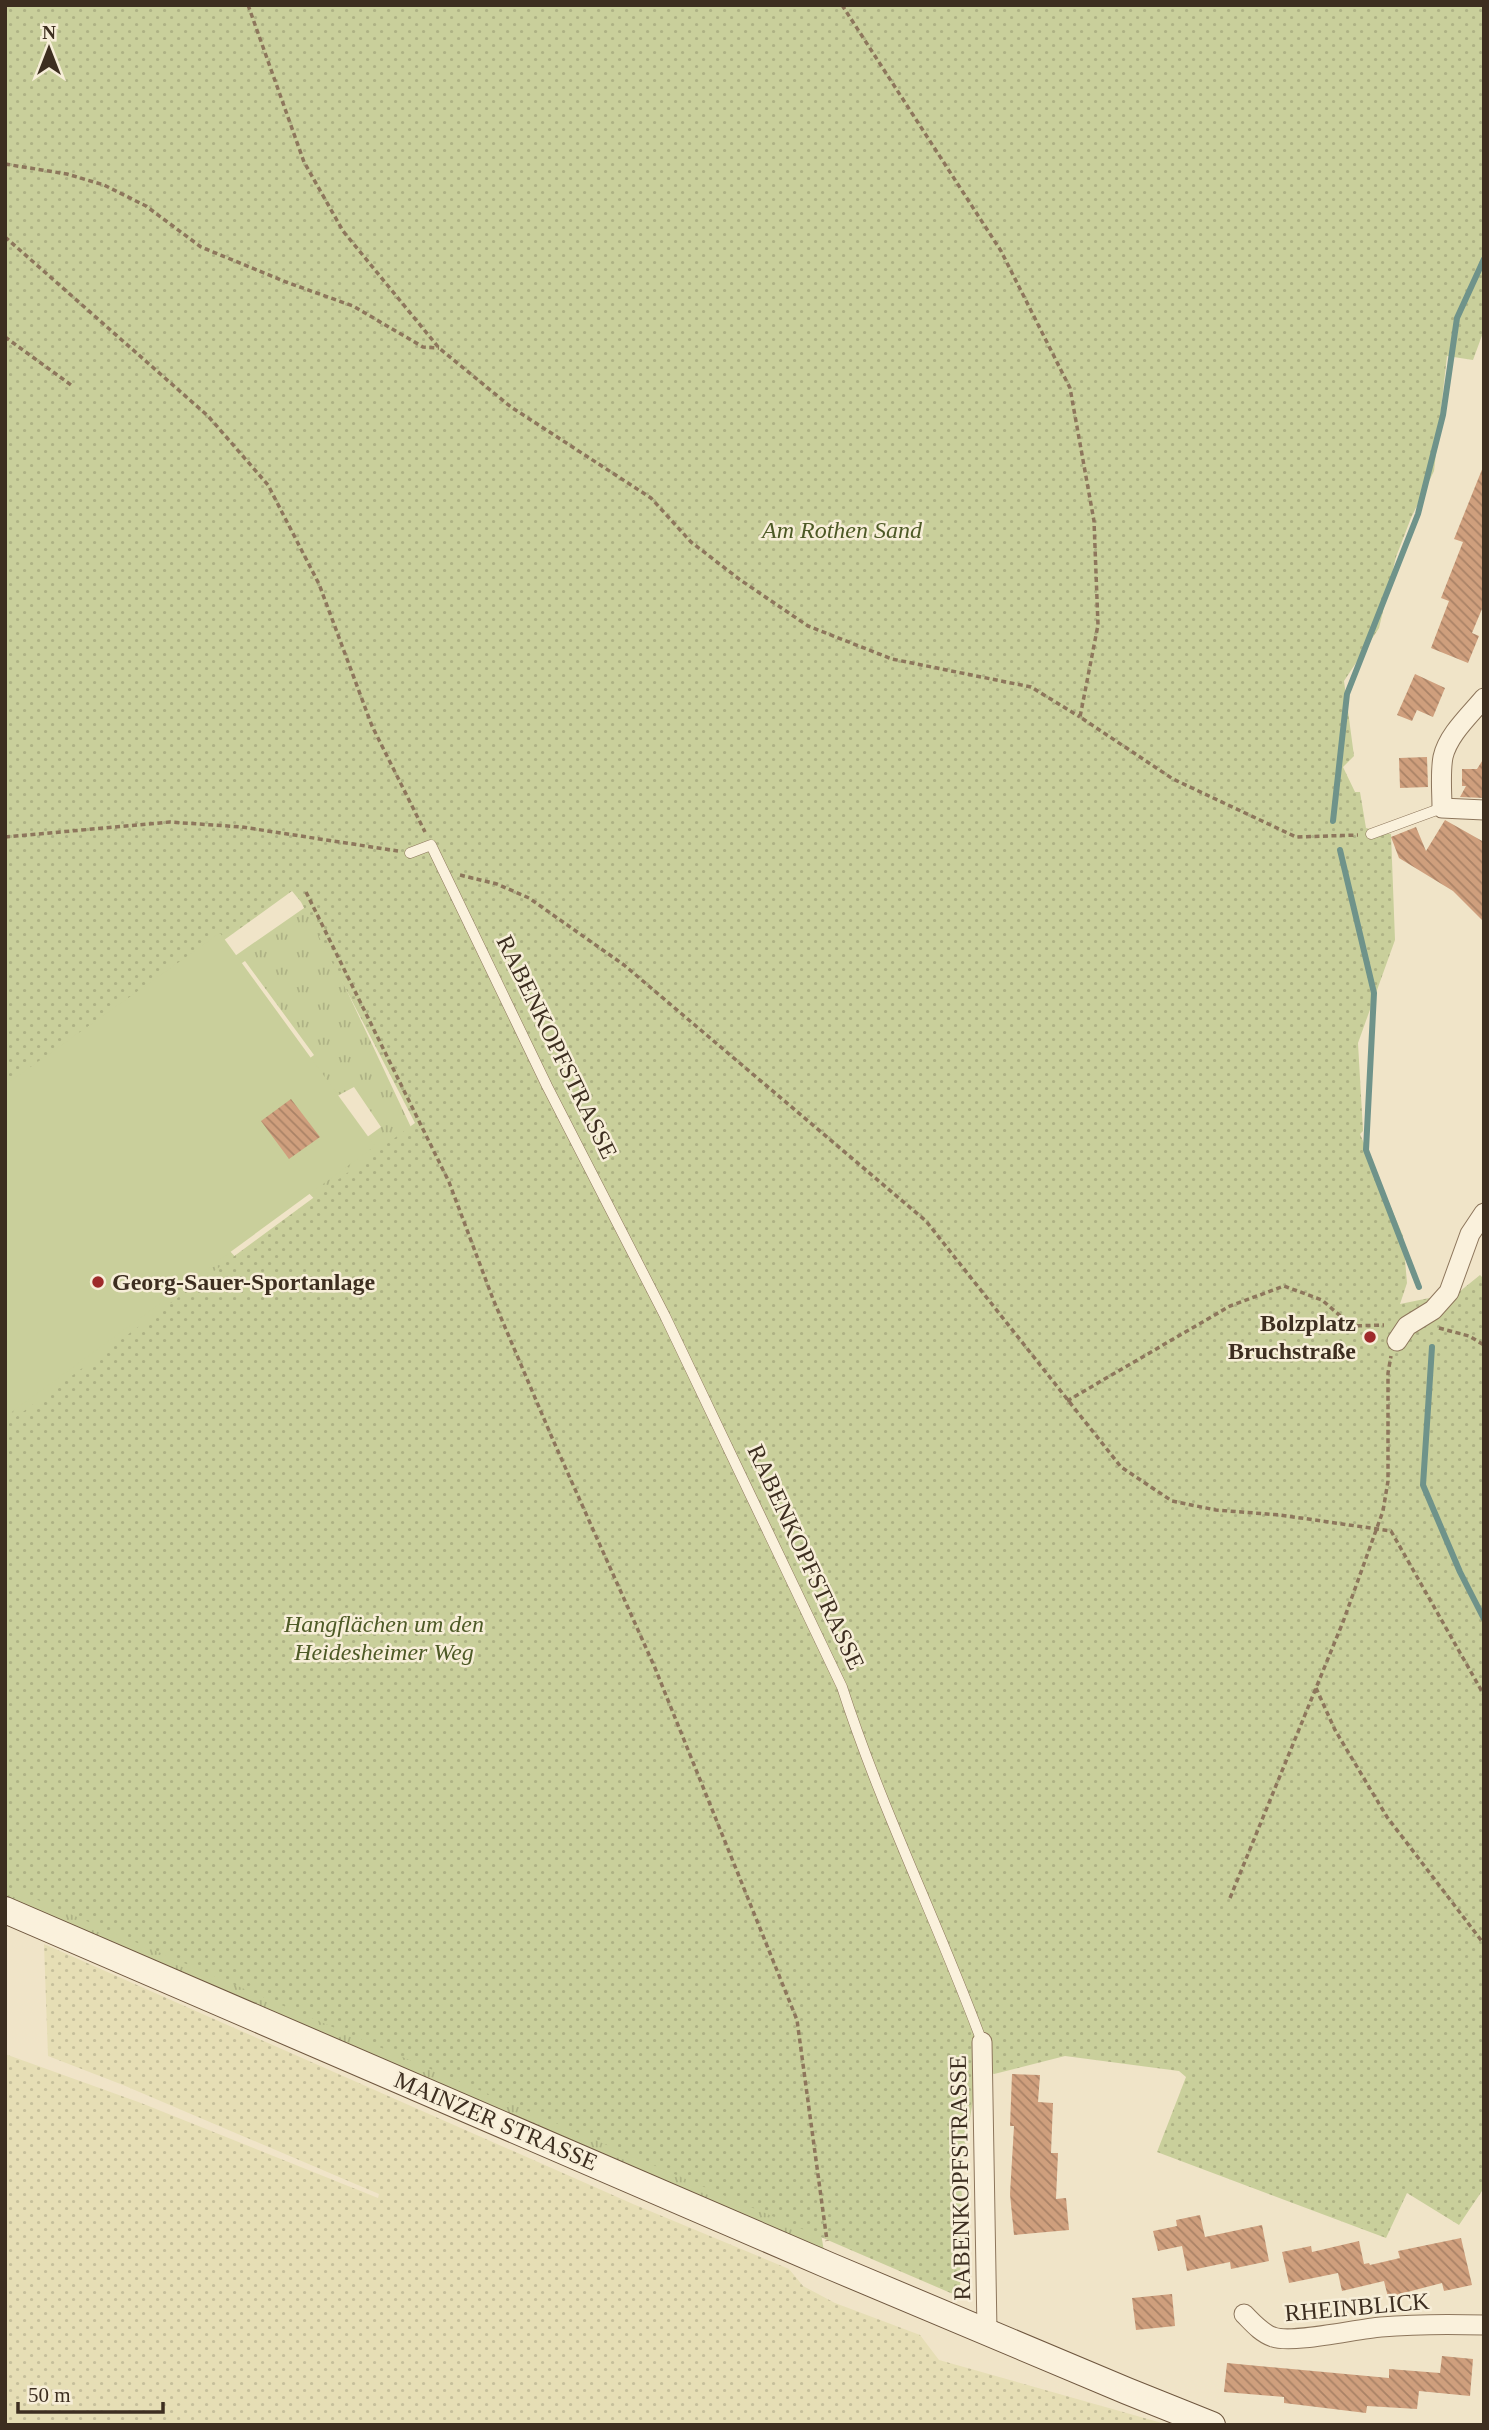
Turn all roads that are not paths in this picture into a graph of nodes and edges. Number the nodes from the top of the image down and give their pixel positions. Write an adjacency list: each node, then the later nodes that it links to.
1 (1484, 698): 2 (street)
2 (1442, 807): 3 (street); 4 (lane)
3 (1484, 810)
4 (1371, 834)
5 (411, 853): 9 (lane, RABENKOPFSTRASSE)
6 (1484, 1213): 7 (street)
7 (1407, 1329)
8 (5, 1910): 12 (main road, MAINZER STRASSE)
9 (982, 2042): 12 (street, RABENKOPFSTRASSE)
10 (1244, 2314): 11 (street, RHEINBLICK)
11 (1484, 2325)
12 (987, 2331): 13 (main road, MAINZER STRASSE)
13 (1212, 2425)

